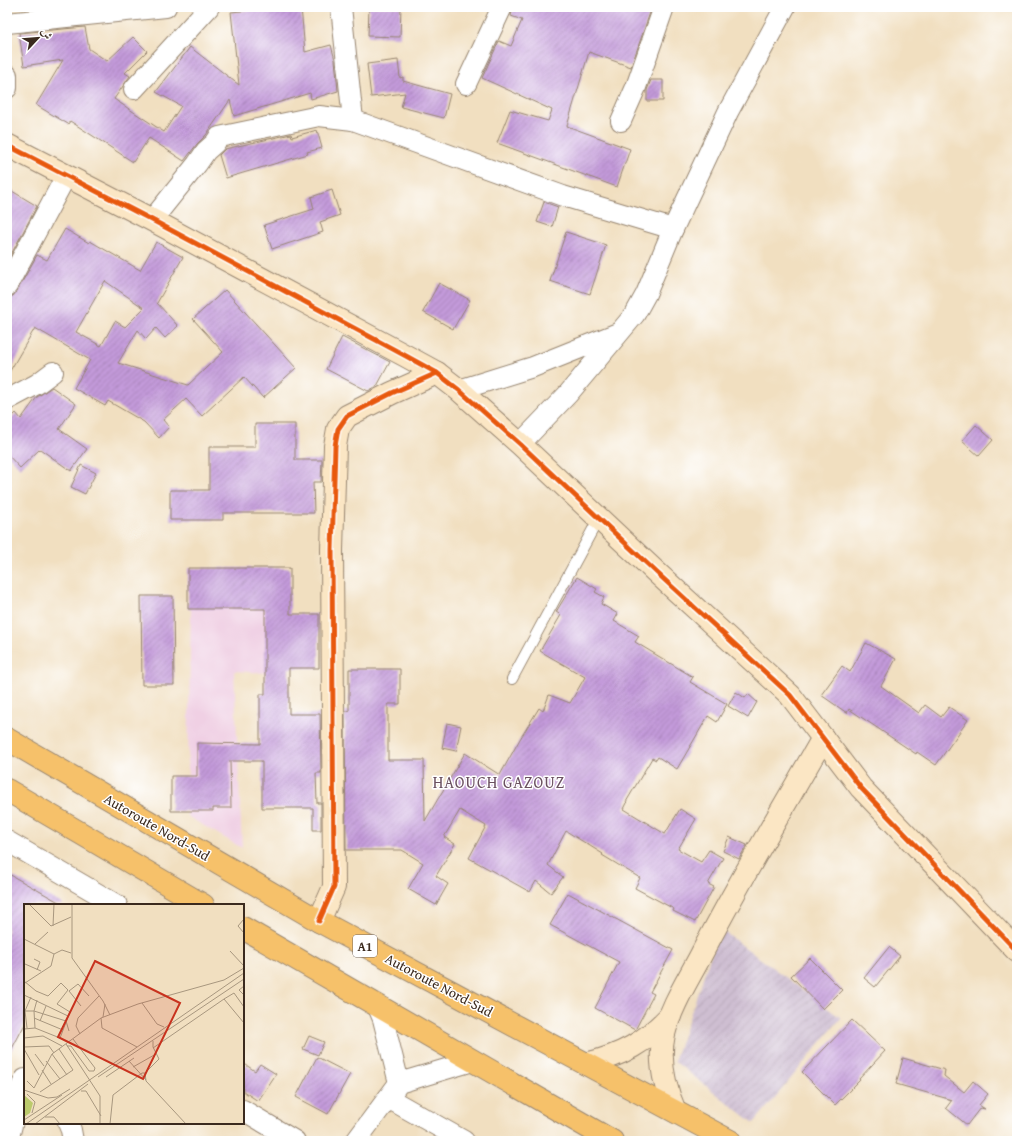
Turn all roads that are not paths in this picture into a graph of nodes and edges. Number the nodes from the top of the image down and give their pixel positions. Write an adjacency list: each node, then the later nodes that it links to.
1 (166, 7): 7 (street)
2 (209, 7): 12 (street)
3 (341, 7): 13 (street)
4 (502, 7): 10 (street)
5 (664, 7): 14 (street)
6 (785, 7): 18 (street)
7 (104, 11): 8 (street)
8 (7, 23)
9 (7, 75): 11 (street)
10 (466, 84)
11 (7, 88)
12 (134, 89)
13 (353, 120): 17 (street); 18 (street)
14 (621, 121)
15 (7, 145): 16 (street)
16 (66, 176): 17 (street); 19 (street)
17 (152, 220): 22 (street)
18 (673, 229): 20 (street)
19 (7, 286)
20 (620, 333): 23 (street); 25 (street)
21 (53, 372): 24 (street)
22 (437, 373): 23 (street); 34 (street)
23 (458, 390): 25 (street)
24 (7, 400)
25 (520, 444): 26 (street)
26 (598, 518): 27 (lane); 28 (street)
27 (512, 679)
28 (823, 738): 36 (street); 38 (street)
29 (7, 739): 34 (highway, Autoroute Nord-Sud / A1)
30 (7, 790): 33 (highway)
31 (7, 841): 32 (street)
32 (113, 904)
33 (201, 904)
34 (319, 921): 40 (highway, Autoroute Nord-Sud / A1)
35 (244, 929): 37 (highway)
36 (1017, 951)
37 (378, 1007): 39 (highway); 42 (street)
38 (670, 1016): 40 (street); 44 (street)
39 (473, 1061): 42 (street); 51 (highway)
40 (586, 1064): 44 (highway, Autoroute Nord-Sud / A1)
41 (20, 1082): 46 (street)
42 (393, 1091): 49 (street); 50 (street)
43 (244, 1111): 48 (street)
44 (675, 1111): 52 (highway, Autoroute Nord-Sud / A1)
45 (68, 1124): 47 (street)
46 (8, 1141)
47 (73, 1141)
48 (295, 1141)
49 (356, 1141)
50 (464, 1141)
51 (612, 1141)
52 (730, 1141)

